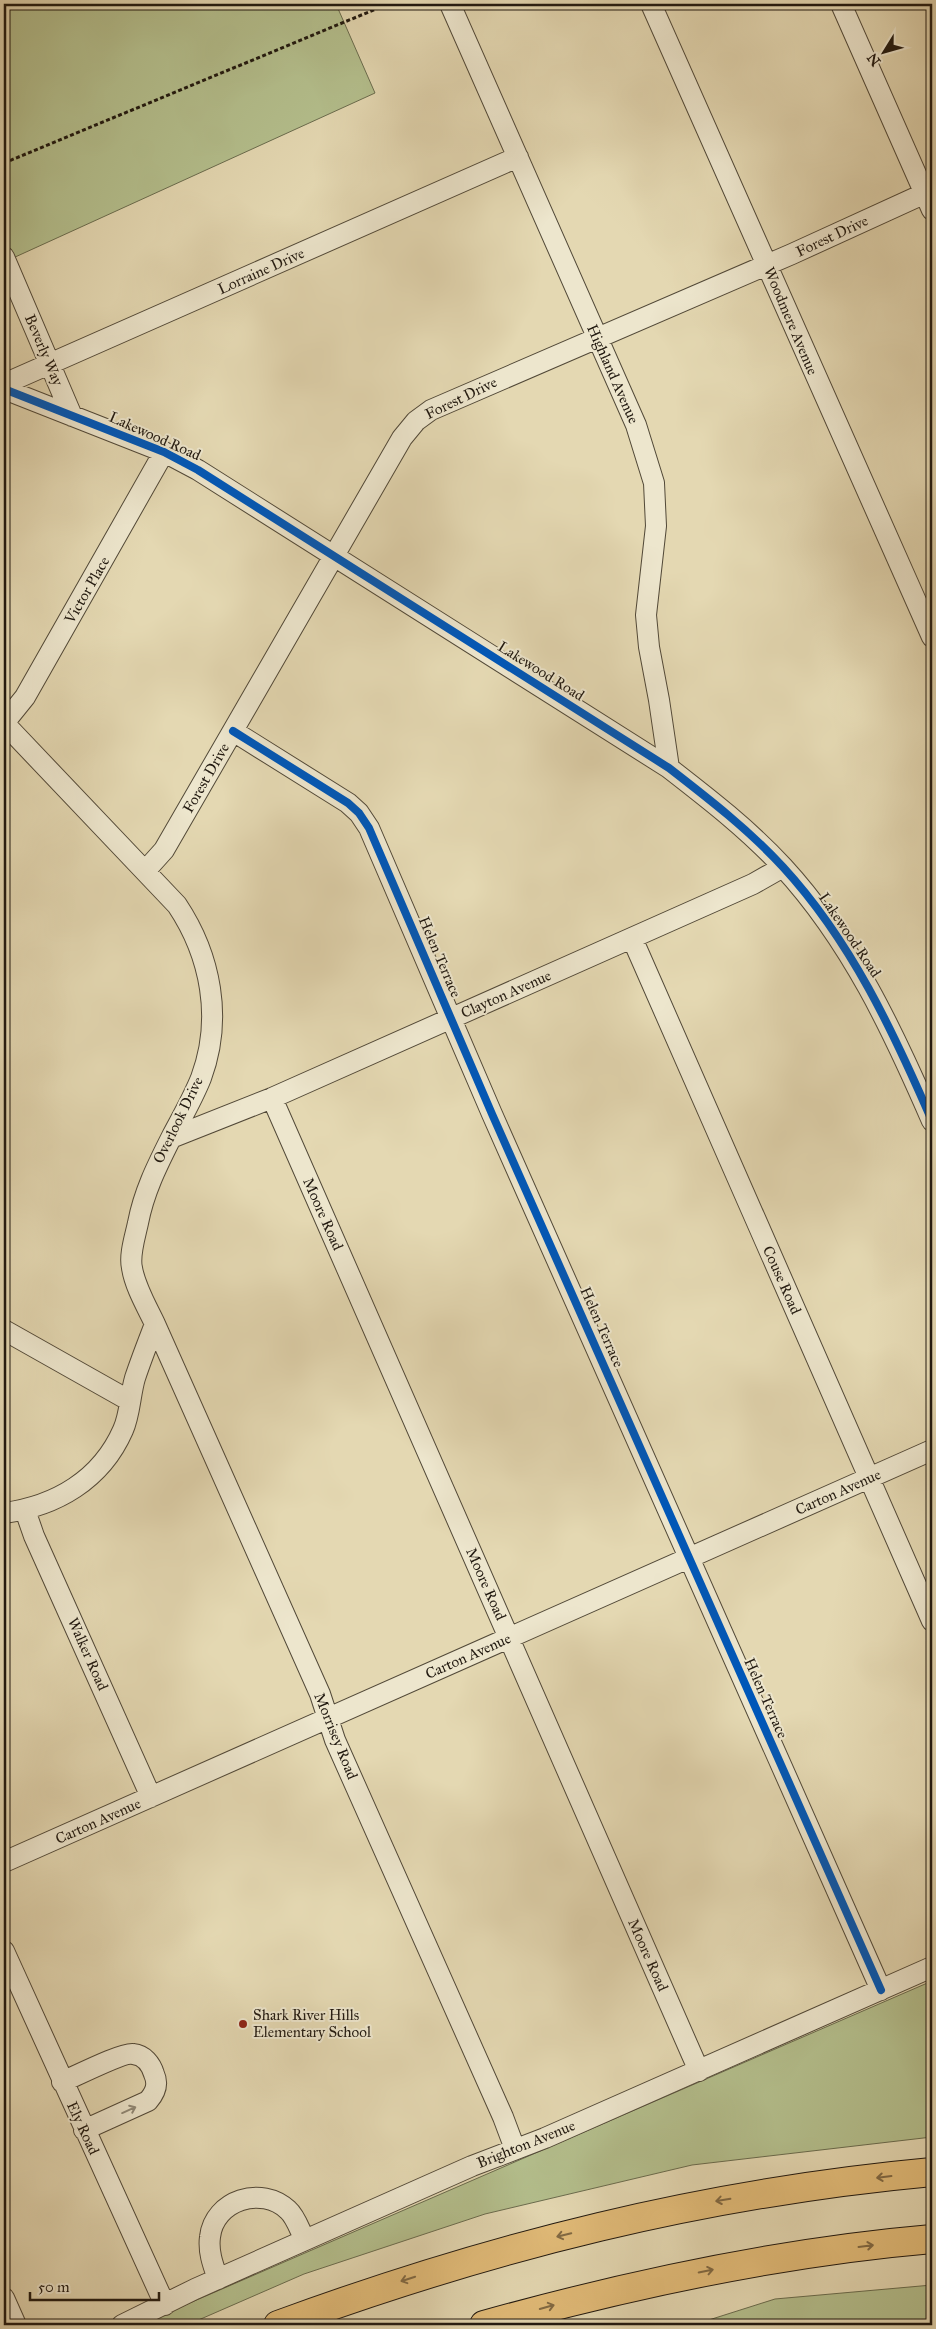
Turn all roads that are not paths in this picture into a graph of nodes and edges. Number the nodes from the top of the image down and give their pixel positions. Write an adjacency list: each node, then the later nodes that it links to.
1 (450, 4): 4 (street, Highland Avenue)
2 (651, 4): 7 (street, Woodmere Avenue)
3 (841, 4): 5 (street)
4 (518, 157): 8 (street, Highland Avenue); 9 (street, Lorraine Drive)
5 (930, 197): 7 (street, Forest Drive)
6 (4, 258): 9 (street, Beverly Way)
7 (767, 264): 8 (street, Forest Drive); 15 (street, Woodmere Avenue)
8 (597, 337): 14 (street, Forest Drive); 18 (street, Highland Avenue)
9 (51, 363): 10 (street, Lorraine Drive); 12 (street, Beverly Way)
10 (4, 384)
11 (4, 389): 12 (street, Lakewood Road)
12 (72, 416): 13 (street, Lakewood Road)
13 (164, 452): 14 (street, Lakewood Road); 16 (street, Victor Place)
14 (333, 556): 17 (street, Forest Drive); 18 (street, Lakewood Road)
15 (932, 637)
16 (4, 723): 20 (street, Overlook Drive)
17 (234, 731): 20 (street, Forest Drive); 22 (street, Helen Terrace)
18 (669, 768): 19 (street, Lakewood Road)
19 (784, 867): 21 (street, Clayton Avenue); 24 (street, Lakewood Road)
20 (146, 870): 25 (street, Overlook Drive)
21 (632, 938): 22 (street, Clayton Avenue); 30 (street, Couse Road)
22 (451, 1018): 23 (street, Clayton Avenue); 33 (street, Helen Terrace)
23 (272, 1098): 25 (street, Clayton Avenue); 35 (street, Moore Road)
24 (932, 1121)
25 (171, 1138): 26 (street, Overlook Drive)
26 (155, 1324): 28 (street); 36 (street, Morrisey Road)
27 (4, 1330): 28 (street)
28 (130, 1401): 31 (street)
29 (932, 1450): 30 (street, Carton Avenue)
30 (869, 1478): 33 (street, Carton Avenue); 34 (street, Couse Road)
31 (25, 1510): 32 (street); 37 (street, Walker Road)
32 (4, 1513)
33 (689, 1558): 35 (street, Carton Avenue); 41 (street, Helen Terrace)
34 (932, 1621)
35 (510, 1638): 36 (street, Carton Avenue); 42 (street, Moore Road)
36 (328, 1719): 37 (street, Carton Avenue); 45 (street, Morrisey Road)
37 (151, 1797): 38 (street, Carton Avenue)
38 (4, 1862)
39 (4, 1951): 43 (street, Ely Road)
40 (932, 1967): 41 (street, Brighton Avenue)
41 (881, 1990): 42 (street, Brighton Avenue)
42 (699, 2071): 45 (street, Brighton Avenue)
43 (62, 2082): 44 (street, Ely Road); 44 (street, one-way to 43)
44 (84, 2130): 51 (street, Ely Road)
45 (514, 2150): 48 (street, Brighton Avenue)
46 (932, 2172): 54 (highway, one-way to 54)
47 (932, 2239): 55 (highway, one-way to 47)
48 (305, 2240): 49 (street, Brighton Avenue); 49 (street)
49 (218, 2278): 51 (street, Brighton Avenue)
50 (4, 2298): 52 (street)
51 (165, 2305): 53 (street, Brighton Avenue)
52 (16, 2325)
53 (122, 2325)
54 (278, 2325)
55 (484, 2325)

